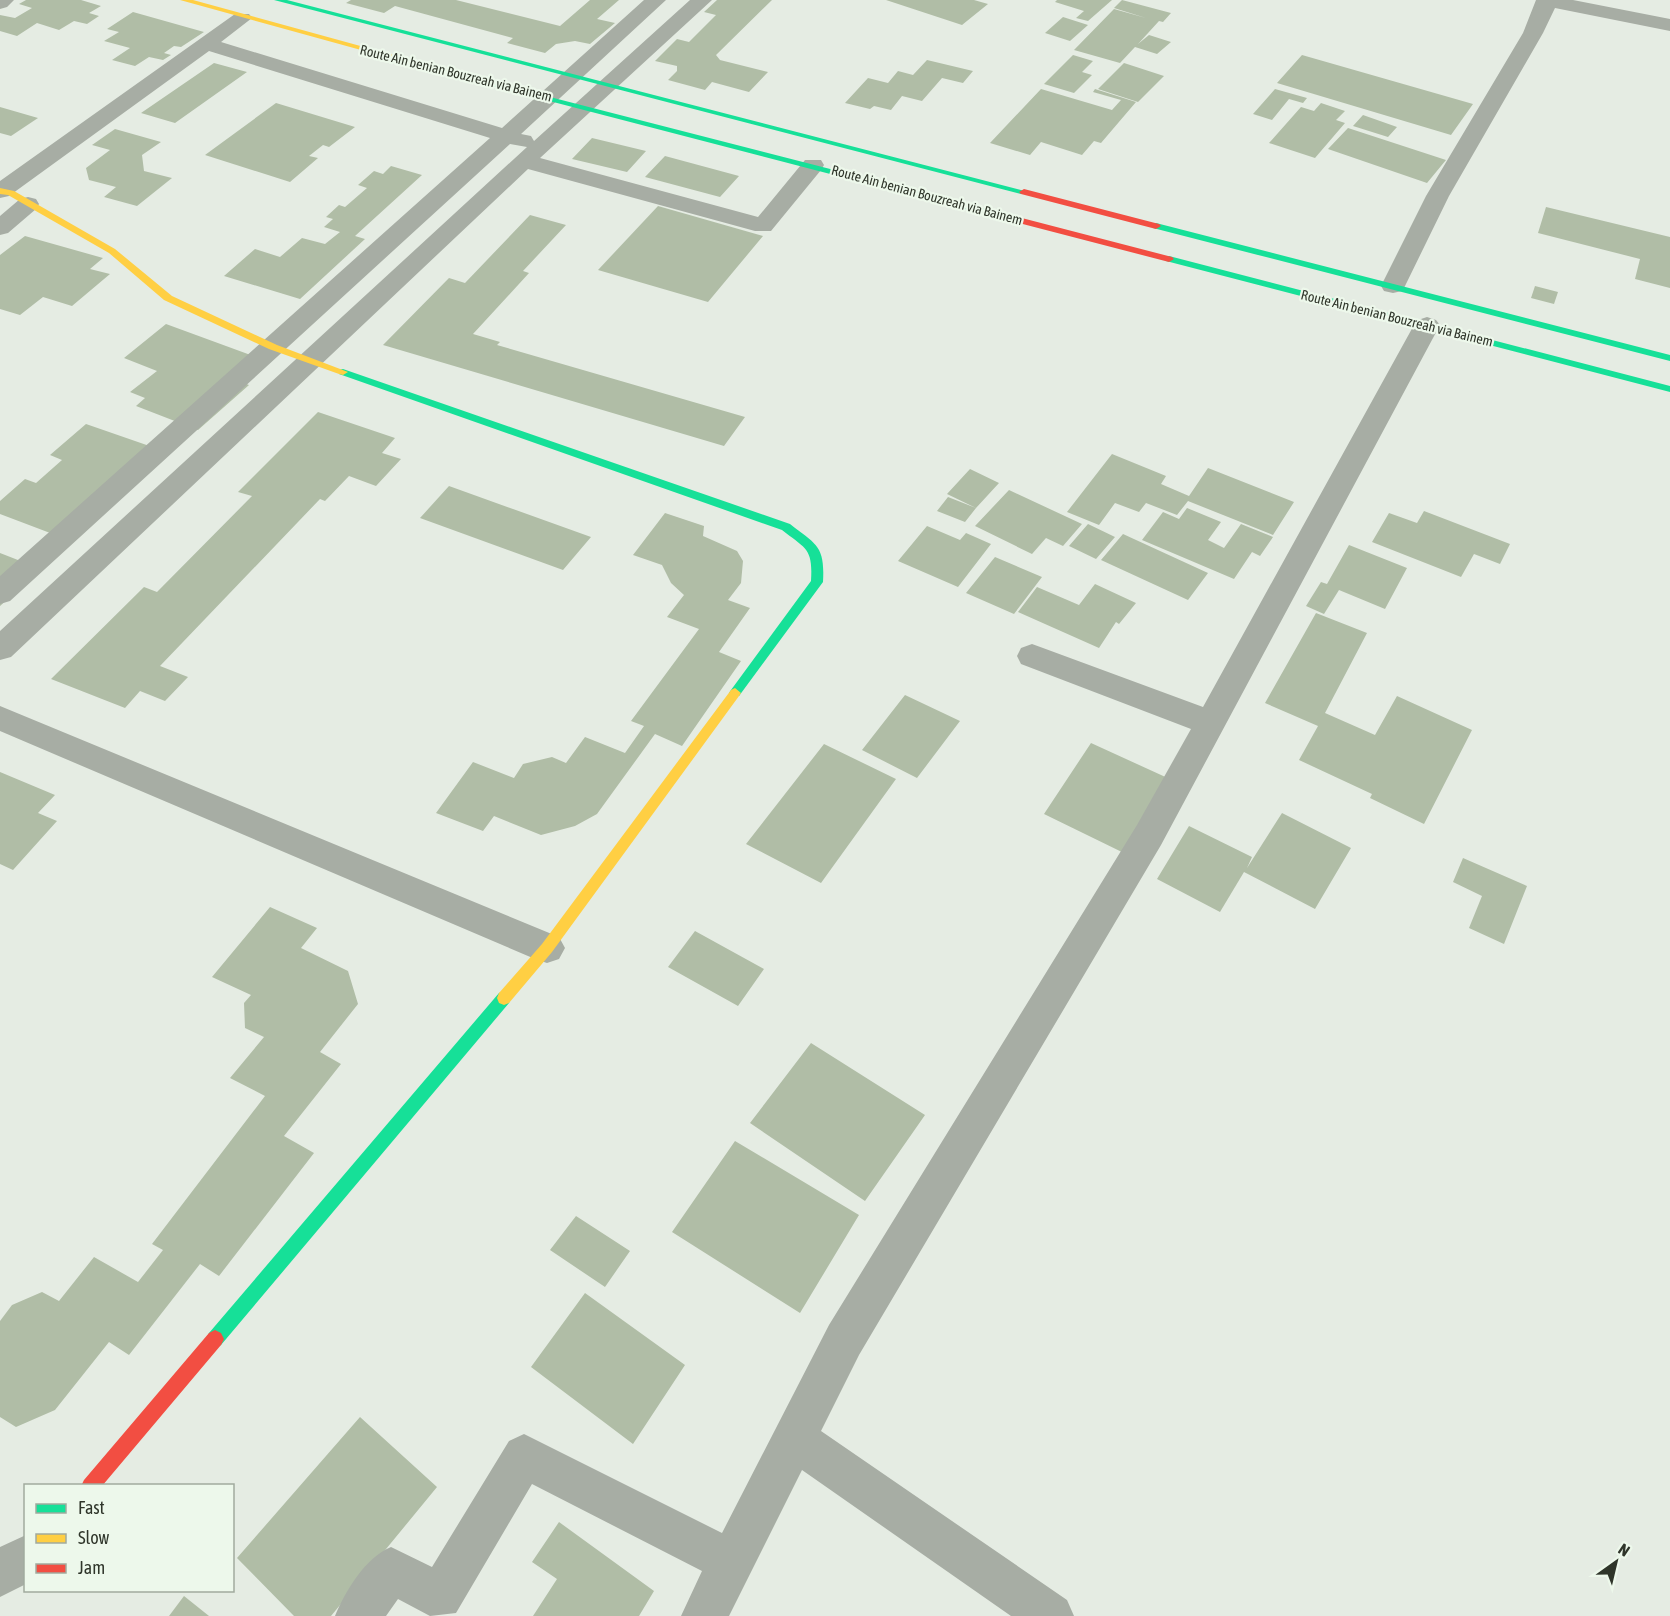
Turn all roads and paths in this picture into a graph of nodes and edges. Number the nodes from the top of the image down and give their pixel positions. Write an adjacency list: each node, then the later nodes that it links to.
1 (4, 0): 7 (street)
2 (184, 0): 8 (main road, Route Ain benian Bouzreah via Bainem)
3 (278, 0): 11 (main road, Route Ain benian Bouzreah via Bainem)
4 (656, 0): 11 (street)
5 (702, 0): 12 (street)
6 (1547, 0): 9 (street); 21 (street)
7 (0, 3)
8 (242, 18): 10 (street); 13 (main road, Route Ain benian Bouzreah via Bainem)
9 (1670, 25)
10 (206, 44): 15 (street); 18 (street)
11 (572, 77): 12 (main road, Route Ain benian Bouzreah via Bainem); 13 (street)
12 (608, 87): 14 (street); 21 (main road, Route Ain benian Bouzreah via Bainem)
13 (549, 97): 14 (main road, Route Ain benian Bouzreah via Bainem); 15 (street)
14 (583, 106): 16 (street); 17 (main road, Route Ain benian Bouzreah via Bainem)
15 (506, 136): 16 (street); 23 (street)
16 (532, 153): 17 (street); 25 (street)
17 (813, 165): 22 (main road, Route Ain benian Bouzreah via Bainem)
18 (4, 184): 19 (main road)
19 (28, 204): 20 (street); 23 (main road)
20 (0, 228)
21 (1392, 286): 24 (main road, Route Ain benian Bouzreah via Bainem)
22 (1427, 325): 26 (main road, Route Ain benian Bouzreah via Bainem); 31 (street)
23 (273, 347): 25 (main road); 27 (street)
24 (1670, 358)
25 (310, 360): 28 (street); 32 (main road)
26 (1670, 389)
27 (0, 593)
28 (0, 649)
29 (1032, 656): 31 (street)
30 (0, 718): 32 (street)
31 (1210, 723): 33 (street)
32 (547, 948): 34 (main road)
33 (795, 1439): 36 (street); 40 (street)
34 (91, 1484)
35 (24, 1558): 37 (street)
36 (732, 1562): 38 (street); 39 (street)
37 (0, 1574)
38 (358, 1616)
39 (704, 1616)
40 (1051, 1616)

